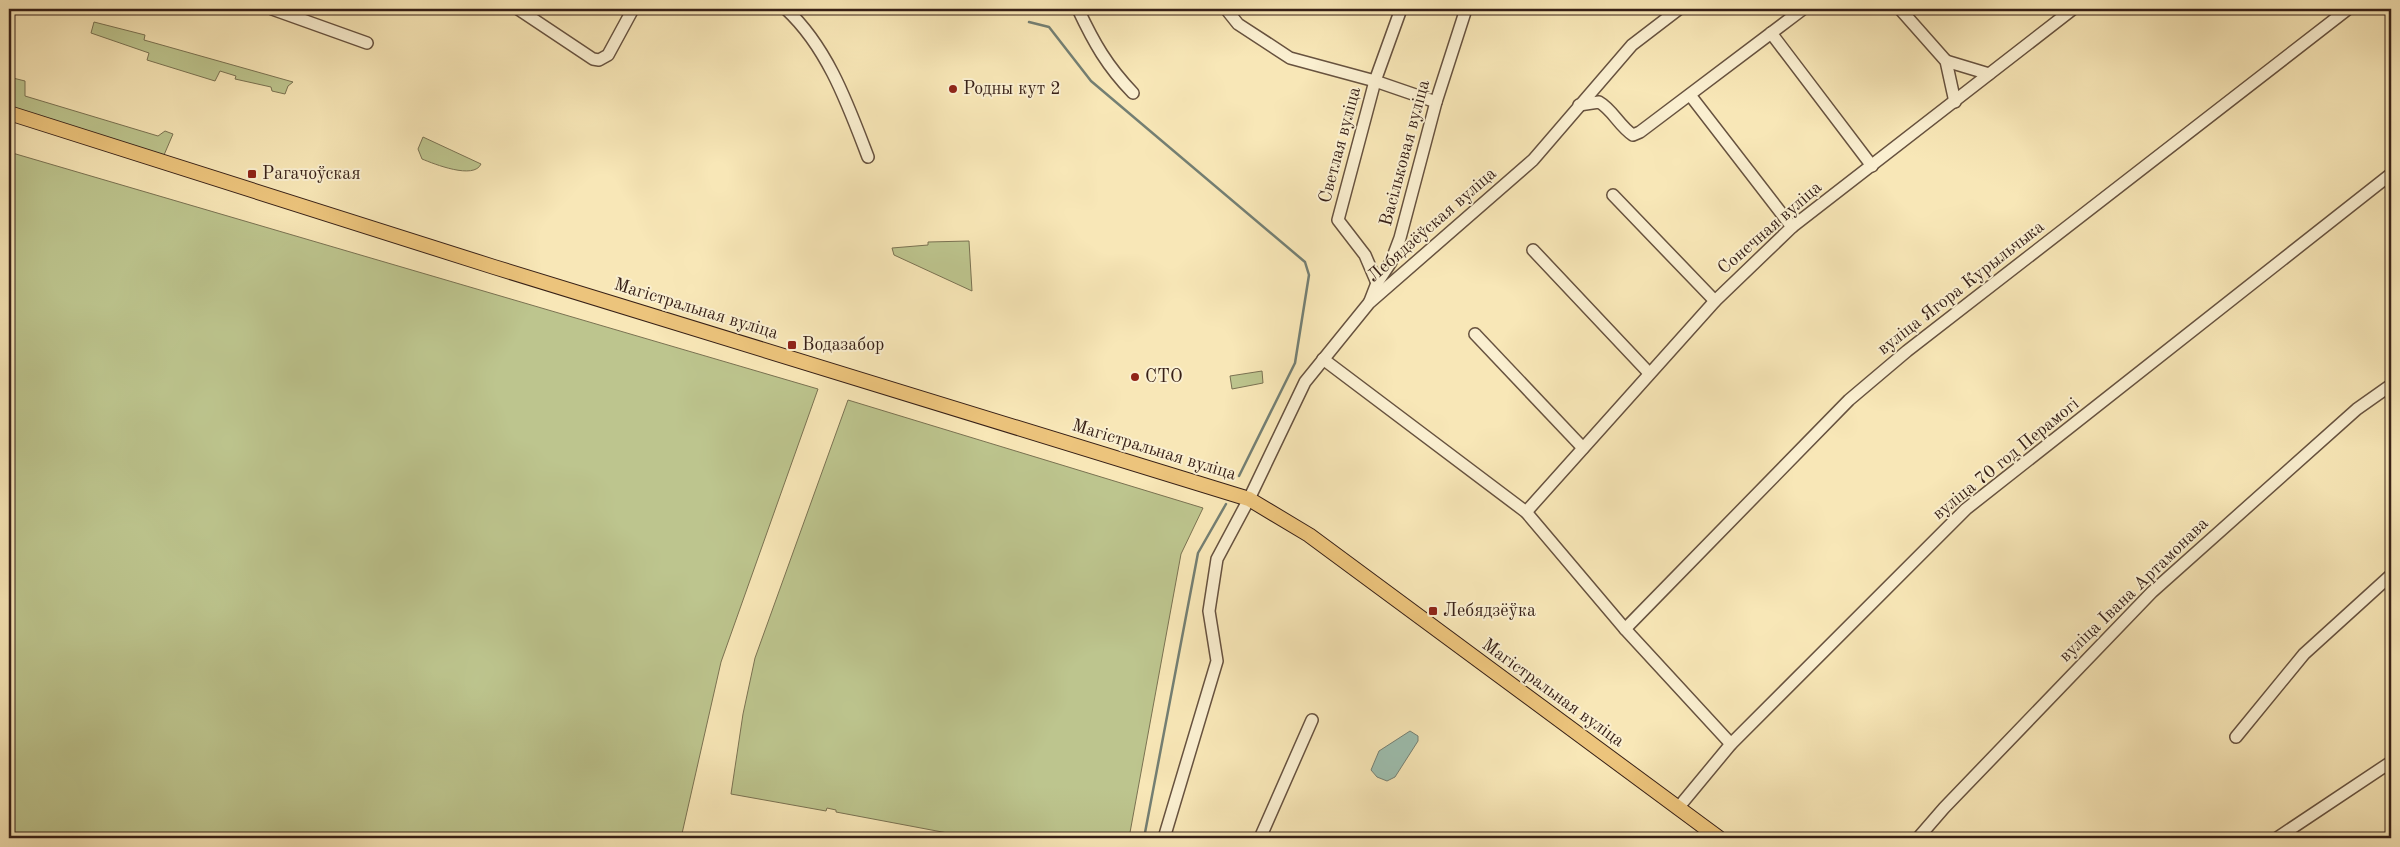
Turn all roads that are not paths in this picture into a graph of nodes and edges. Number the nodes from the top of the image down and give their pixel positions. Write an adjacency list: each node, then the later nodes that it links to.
1 (272, 9): 15 (street)
2 (518, 9): 3 (street)
3 (633, 9)
4 (786, 9): 25 (street)
5 (1078, 9): 19 (street)
6 (1226, 9): 18 (street)
7 (1401, 9): 18 (street, Светлая вуліца)
8 (1466, 9): 21 (street, Васільковая вуліца)
9 (1679, 9): 23 (street, Лебядзёўская вуліца)
10 (1803, 9): 14 (street)
11 (1900, 9): 16 (street)
12 (2073, 9): 17 (street, Сонечная вуліца)
13 (2348, 9): 44 (street, вуліца Ягора Курыльчыка)
14 (1771, 33): 20 (street); 26 (street)
15 (367, 43)
16 (1946, 61): 17 (street); 22 (street)
17 (1988, 74): 22 (street, Сонечная вуліца)
18 (1375, 82): 21 (street); 33 (street, Светлая вуліца)
19 (1133, 93)
20 (1690, 95): 23 (street); 29 (street)
21 (1436, 102): 31 (street, Васільковая вуліца)
22 (1955, 102): 26 (street, Сонечная вуліца)
23 (1579, 105): 32 (street, Лебядзёўская вуліца)
24 (9, 114): 41 (main road, Магістральная вуліца)
25 (868, 157)
26 (1872, 166): 29 (street, Сонечная вуліца)
27 (2391, 174): 47 (street, вуліца 70 год Перамогі)
28 (1613, 195): 34 (street)
29 (1792, 227): 34 (street, Сонечная вуліца)
30 (1533, 250): 38 (street)
31 (1391, 262): 32 (street); 33 (street, Васільковая вуліца)
32 (1404, 273): 35 (street, Лебядзёўская вуліца)
33 (1377, 283): 35 (street, Васільковая вуліца)
34 (1715, 301): 38 (street, Сонечная вуліца)
35 (1369, 303): 37 (street, Лебядзёўская вуліца)
36 (1475, 334): 40 (street)
37 (1323, 359): 41 (street, Лебядзёўская вуліца); 42 (street)
38 (1649, 373): 40 (street, Сонечная вуліца)
39 (2391, 385): 53 (street, вуліца Івана Артамонава)
40 (1583, 448): 42 (street, Сонечная вуліца)
41 (1249, 499): 49 (main road, Магістральная вуліца); 50 (street, Лебядзёўская вуліца)
42 (1526, 512): 44 (street)
43 (2391, 575): 46 (street)
44 (1625, 628): 47 (street)
45 (1312, 720): 51 (street)
46 (2236, 737)
47 (1732, 744): 49 (street, вуліца 70 год Перамогі)
48 (2391, 762): 54 (street)
49 (1678, 808): 52 (main road, Магістральная вуліца)
50 (1164, 838)
51 (1260, 838)
52 (1719, 838)
53 (1918, 838)
54 (2277, 838)

